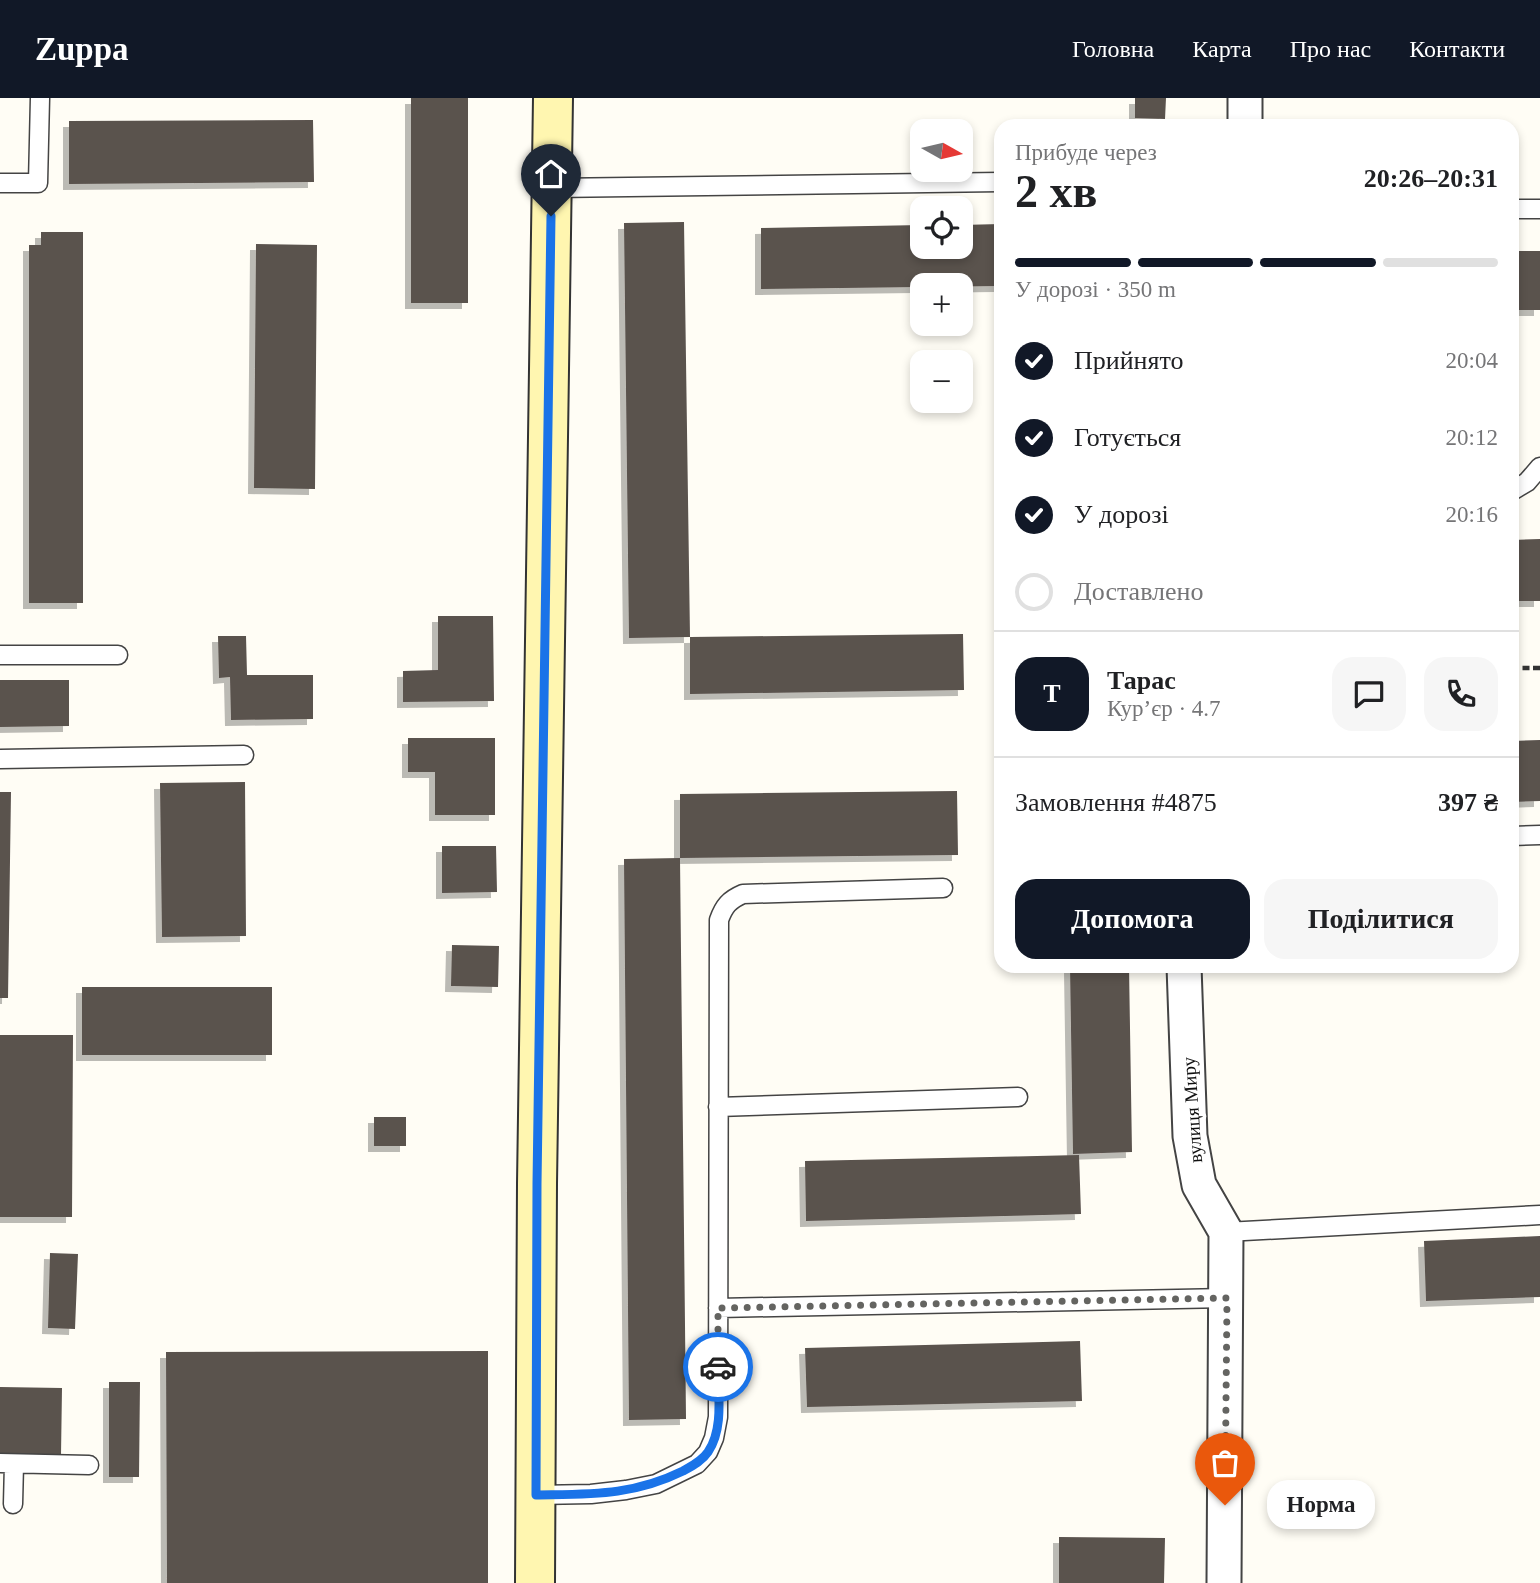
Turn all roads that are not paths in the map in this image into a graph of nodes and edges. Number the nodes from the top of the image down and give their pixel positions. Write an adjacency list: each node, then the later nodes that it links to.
1 (40, 98): 6 (lane)
2 (553, 98): 7 (street)
3 (1245, 98): 4 (street)
4 (1245, 119)
5 (994, 182): 7 (lane)
6 (0, 183)
7 (552, 188): 28 (street)
8 (1519, 209): 9 (lane)
9 (1540, 209)
10 (1540, 467): 11 (lane)
11 (1519, 487)
12 (0, 655): 13 (lane)
13 (118, 655)
14 (244, 755): 15 (lane)
15 (0, 759)
16 (1540, 835): 17 (lane)
17 (1519, 836)
18 (943, 888): 21 (lane)
19 (1184, 973): 23 (street, вулиця Миру)
20 (1018, 1097): 21 (lane)
21 (718, 1107): 25 (lane)
22 (1540, 1215): 23 (lane)
23 (1226, 1232): 24 (street, вулиця Миру)
24 (1227, 1298): 25 (lane); 31 (street, вулиця Миру)
25 (718, 1308): 28 (lane)
26 (7, 1463): 27 (lane); 29 (lane)
27 (89, 1465)
28 (536, 1495): 30 (street)
29 (13, 1504)
30 (536, 1583)
31 (1224, 1583)

